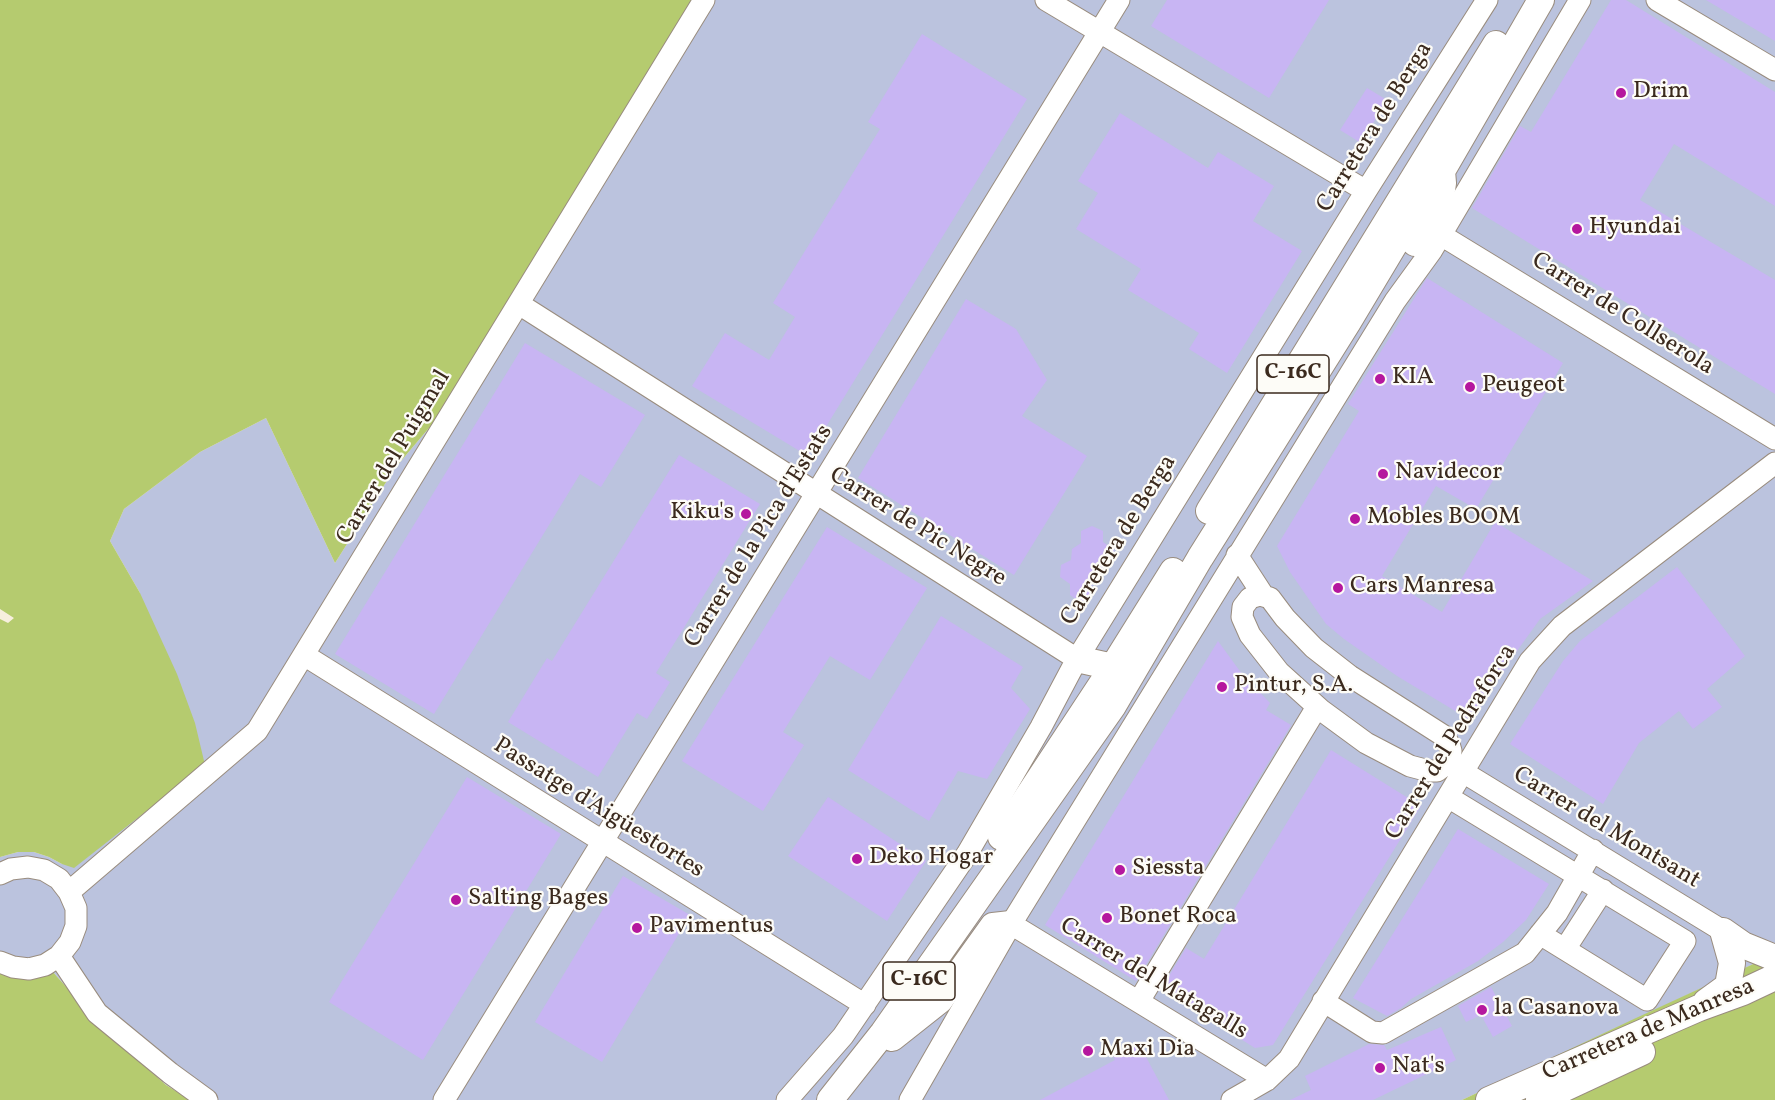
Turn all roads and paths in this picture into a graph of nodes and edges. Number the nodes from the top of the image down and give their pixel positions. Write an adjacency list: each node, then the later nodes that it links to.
1 (704, 0): 14 (street, Carrer del Puigmal)
2 (1046, 0): 10 (street)
3 (1119, 0): 10 (street, Carrer de la Pica d'Estats)
4 (1487, 0): 12 (street, Carretera de Berga)
5 (1522, 0): 9 (main road, C-16C)
6 (1541, 0): 13 (main road)
7 (1580, 0): 13 (street)
8 (1657, 0): 11 (street)
9 (1508, 24): 13 (main road); 15 (main road, C-16C)
10 (1099, 32): 12 (street); 18 (street, Carrer de la Pica d'Estats)
11 (1775, 70)
12 (1366, 191): 25 (street, Carretera de Berga)
13 (1430, 223): 15 (main road); 16 (street, Carrer de Collserola); 19 (street); 20 (main road, C-16C)
14 (519, 304): 18 (street, Carrer de Pic Negre); 24 (street, Carrer del Puigmal)
15 (1335, 307): 26 (main road, C-16C)
16 (1775, 439)
17 (1775, 464): 30 (street, Carrer del Pedraforca)
18 (816, 494): 25 (street, Carrer de Pic Negre); 33 (street, Carrer de la Pica d'Estats)
19 (1238, 555): 21 (street); 22 (street)
20 (1200, 558): 26 (main road); 35 (main road, C-16C)
21 (1263, 595): 23 (street); 29 (street)
22 (1209, 602): 23 (street); 40 (street)
23 (1242, 617): 27 (street)
24 (304, 655): 33 (street, Passatge d'Aigüestortes); 39 (street, Carrer del Puigmal)
25 (1077, 659): 26 (main road); 28 (main road); 51 (street, Carretera de Berga)
26 (1113, 667): 28 (main road, C-16C)
27 (1317, 707): 31 (street); 50 (street)
28 (1060, 745): 58 (main road, C-16C)
29 (1450, 747): 30 (street); 31 (street)
30 (1476, 752): 32 (street, Carrer del Pedraforca)
31 (1437, 771): 32 (street, Carrer del Montsant)
32 (1455, 786): 34 (street, Carrer del Montsant); 37 (street); 49 (street, Carrer del Pedraforca)
33 (603, 842): 51 (street, Passatge d'Aigüestortes); 56 (street, Carrer de la Pica d'Estats)
34 (1593, 850): 37 (street); 41 (street, Carrer del Montsant)
35 (1005, 860): 53 (main road); 59 (main road, C-16C)
36 (0, 874): 39 (street)
37 (1579, 874): 38 (street); 42 (street)
38 (1603, 890): 43 (street); 43 (street)
39 (69, 892): 44 (street)
40 (1011, 924): 50 (street, Carrer del Matagalls); 53 (main road); 61 (street)
41 (1723, 931): 45 (main road); 52 (main road)
42 (1540, 934): 43 (street); 49 (street)
43 (1565, 950)
44 (60, 956): 46 (street); 55 (street)
45 (1775, 958)
46 (0, 962)
47 (1775, 977): 48 (main road, Carretera de Manresa)
48 (1743, 992): 52 (main road, Carretera de Manresa); 64 (main road)
49 (1323, 1001): 54 (street, Carrer del Pedraforca)
50 (1139, 1002): 54 (street, Carrer del Matagalls)
51 (865, 1005): 57 (street, Carretera de Berga)
52 (1700, 1008): 63 (main road, Carretera de Manresa)
53 (892, 1038): 60 (main road)
54 (1267, 1080): 62 (street, Carrer del Pedraforca)
55 (207, 1100)
56 (444, 1100)
57 (787, 1100)
58 (813, 1100)
59 (830, 1100)
60 (843, 1100)
61 (910, 1100)
62 (1232, 1100)
63 (1489, 1100)
64 (1539, 1100)

